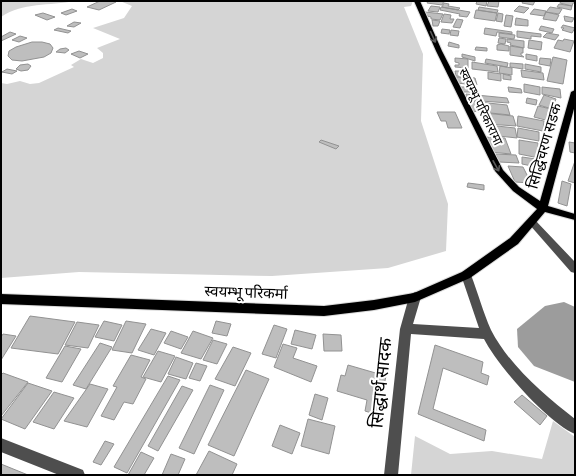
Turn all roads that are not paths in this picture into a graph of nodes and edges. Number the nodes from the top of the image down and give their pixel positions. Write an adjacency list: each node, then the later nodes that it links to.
1 (417, 1): 3 (main road, स्वयम्भू परिकारामा, one-way to 3)
2 (575, 92): 3 (main road, सिद्धिचरण सडक)
3 (542, 208): 4 (main road, स्वयम्भू परिकारामा); 5 (main road, सिद्धिचरण सडक)
4 (575, 217)
5 (532, 222): 6 (street); 7 (main road, स्वयम्भू परिकर्मा)
6 (575, 269)
7 (466, 275): 8 (main road, स्वयम्भू परिकर्मा); 11 (street)
8 (415, 297): 9 (main road, स्वयम्भू परिकर्मा); 10 (street, सिद्धार्थ सादक)
9 (1, 298)
10 (406, 329): 11 (street); 15 (street, सिद्धार्थ सादक)
11 (487, 334): 12 (street)
12 (575, 427)
13 (1, 445): 14 (street)
14 (78, 475)
15 (390, 475)

